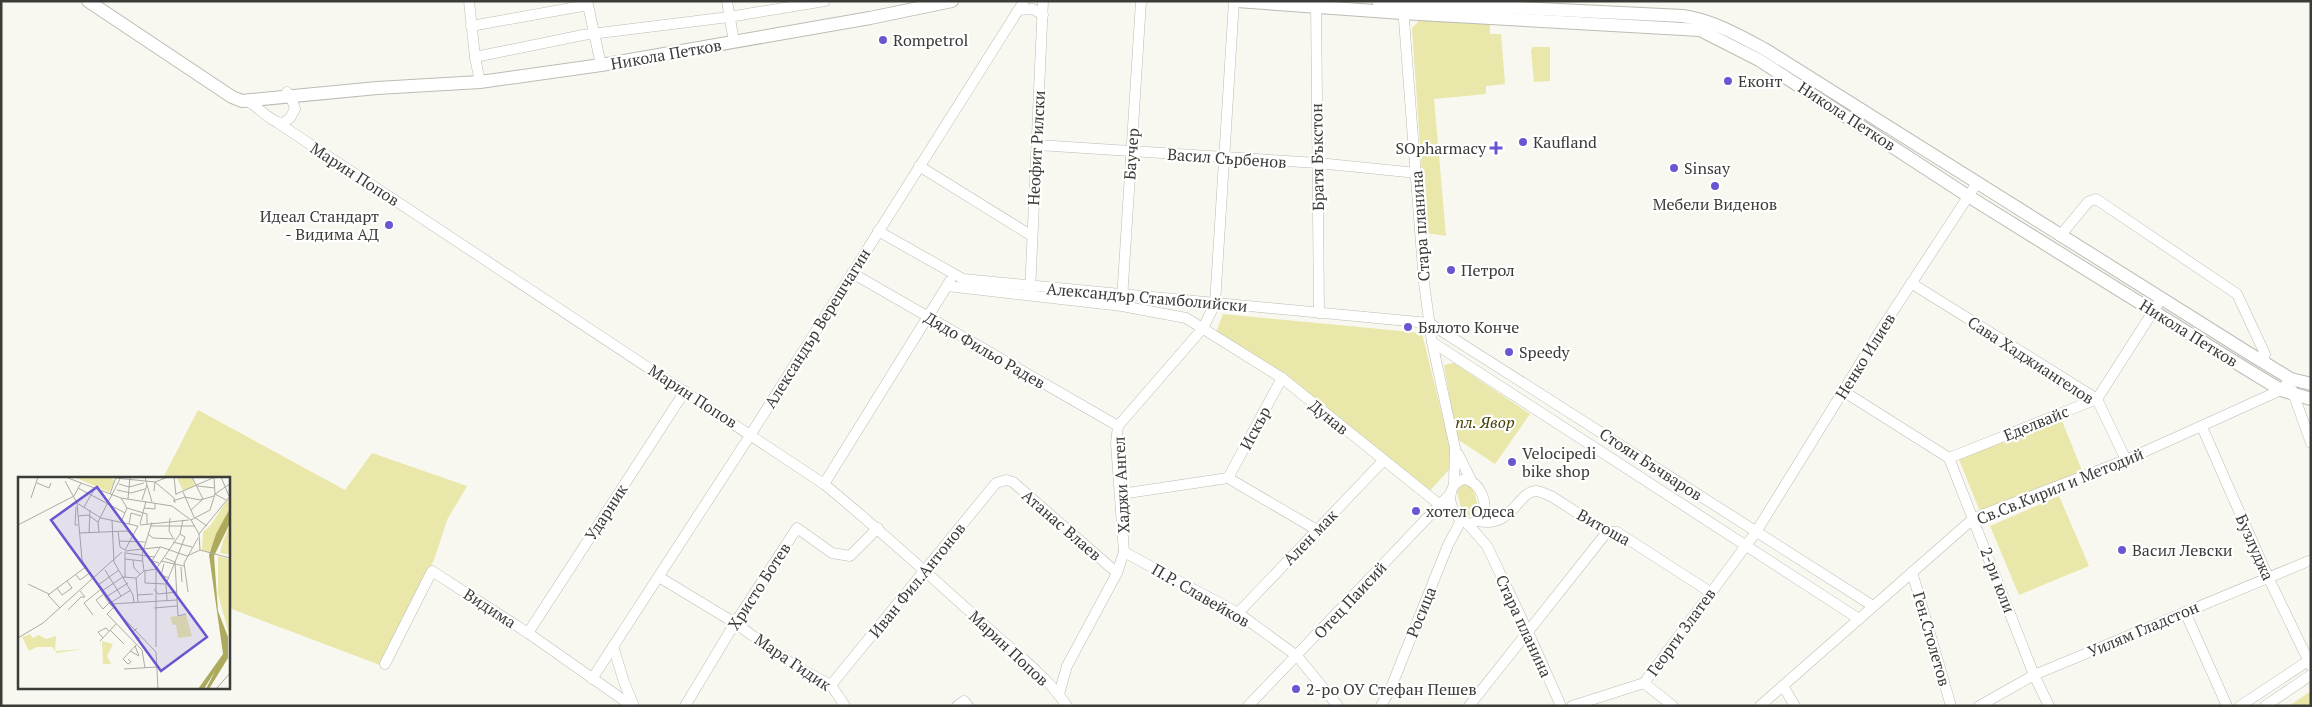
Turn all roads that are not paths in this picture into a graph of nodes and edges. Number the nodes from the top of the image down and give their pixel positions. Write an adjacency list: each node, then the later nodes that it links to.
1 (88, 1): 25 (main road)
2 (468, 1): 19 (street)
3 (727, 1): 18 (street)
4 (825, 1): 18 (street)
5 (952, 1): 21 (main road, Никола Петков)
6 (1024, 1): 15 (street, Александър Верешчагин)
7 (1044, 1): 17 (street, Неофит Рилски)
8 (1141, 1): 34 (street, Баучер)
9 (1235, 1): 11 (main road, Никола Петков); 35 (street)
10 (1378, 1): 13 (main road, Никола Петков)
11 (1250, 2): 12 (main road, Никола Петков)
12 (1316, 4): 13 (main road, Никола Петков); 36 (street, Братя Бъкстон)
13 (1403, 6): 14 (main road, Никола Петков); 38 (street, Стара планина)
14 (1506, 9): 16 (main road, Никола Петков)
15 (1018, 10): 17 (street); 37 (street, Александър Верешчагин)
16 (1585, 12): 39 (main road, Никола Петков); 40 (main road, Никола Петков)
17 (1043, 15): 33 (street, Неофит Рилски)
18 (729, 16): 20 (street); 21 (street)
19 (471, 26): 20 (street); 22 (street)
20 (595, 35): 22 (street); 23 (street)
21 (734, 42): 23 (main road, Никола Петков)
22 (475, 57): 24 (street)
23 (601, 65): 24 (main road, Никола Петков)
24 (480, 82): 26 (main road, Никола Петков)
25 (221, 88): 27 (main road, Никола Петков); 28 (main road, Никола Петков)
26 (288, 94): 27 (main road, Никола Петков); 30 (street)
27 (270, 95): 28 (main road, Никола Петков); 29 (street)
28 (247, 101): 29 (street)
29 (266, 113): 31 (street)
30 (292, 114): 31 (street); 32 (street)
31 (278, 123): 32 (street, Марин Попов)
32 (298, 136): 63 (street, Марин Попов)
33 (1037, 145): 34 (street, Васил Сърбенов); 42 (street, Неофит Рилски)
34 (1132, 152): 35 (street, Васил Сърбенов); 49 (street, Баучер)
35 (1226, 158): 36 (street, Васил Сърбенов); 51 (street)
36 (1318, 163): 38 (street, Васил Сърбенов); 54 (street, Братя Бъкстон)
37 (920, 166): 41 (street, Александър Верешчагин); 42 (street)
38 (1417, 173): 56 (street, Стара планина)
39 (1977, 183): 40 (street, Ненко Илиев); 43 (main road, Никола Петков)
40 (1968, 196): 46 (street, Ненко Илиев); 53 (main road, Никола Петков)
41 (878, 231): 44 (street, Александър Верешчагин); 45 (street, Александър Стамболийски)
42 (1032, 236): 48 (street, Неофит Рилски)
43 (2060, 236): 50 (main road, Никола Петков); 59 (street)
44 (852, 273): 55 (street, Дядо Фильо Радев); 70 (street, Александър Верешчагин)
45 (954, 275): 47 (street); 48 (street, Александър Стамболийски)
46 (1911, 283): 64 (street, Ненко Илиев); 66 (street, Сава Хаджиангелов)
47 (947, 286): 48 (street, Александър Стамболийски); 55 (street)
48 (1030, 291): 49 (street, Александър Стамболийски); 52 (street, Александър Стамболийски)
49 (1123, 295): 51 (street, Александър Стамболийски); 52 (street, Баучер)
50 (2161, 299): 53 (street); 59 (main road, Никола Петков)
51 (1215, 300): 54 (street, Александър Стамболийски); 57 (street, Хаджи Ангел)
52 (1122, 306): 57 (street, Александър Стамболийски)
53 (2153, 311): 65 (main road, Никола Петков); 66 (street)
54 (1319, 313): 56 (street, Александър Стамболийски)
55 (928, 317): 68 (street, Дядо Фильо Радев); 79 (street)
56 (1428, 323): 58 (street, Стара планина); 92 (street, Стоян Бъчваров)
57 (1203, 328): 60 (street, Дунав); 68 (street, Хаджи Ангел)
58 (1432, 342): 72 (street, Стара планина); 94 (street, Стоян Бъчваров)
59 (2262, 362): 61 (main road, Никола Петков)
60 (1282, 378): 75 (street, Дунав); 76 (street, Искър)
61 (2291, 379): 62 (main road, Никола Петков); 65 (street, Св.Св.Кирил и Методий)
62 (2311, 384)
63 (685, 391): 70 (street, Марин Попов); 109 (street, Ударник)
64 (1843, 391): 73 (street); 92 (street, Ненко Илиев)
65 (2287, 392): 67 (main road, Никола Петков); 69 (street, Св.Св.Кирил и Методий); 71 (street)
66 (2097, 399): 73 (street, Еделвайс); 74 (street, Сава Хаджиангелов)
67 (2311, 399)
68 (1118, 426): 81 (street, Хаджи Ангел)
69 (2202, 427): 74 (street, Св.Св.Кирил и Методий); 101 (street, Бузлуджа)
70 (751, 434): 79 (street, Марин Попов); 100 (street, Александър Верешчагин)
71 (2311, 443)
72 (1455, 448): 78 (street, Стара планина); 80 (street, Стара планина)
73 (1949, 458): 85 (street, 2-ри юли)
74 (2126, 460): 85 (street, Св.Св.Кирил и Методий)
75 (1383, 461): 83 (street, Дунав); 90 (street, Ален мак)
76 (1228, 478): 81 (street); 90 (street)
77 (1006, 480): 97 (street, Иван Фил.Антонов); 99 (street, Атанас Влаев)
78 (1471, 480): 80 (street); 82 (street)
79 (824, 484): 89 (street, Марин Попов)
80 (1452, 489): 83 (street, Отец Паисий); 84 (street)
81 (1121, 494): 95 (street, Хаджи Ангел)
82 (1485, 504): 86 (street); 88 (street)
83 (1440, 505): 84 (street, Дунав); 111 (street, Отец Паисий)
84 (1452, 509): 87 (street)
85 (1974, 518): 98 (street, Св.Св.Кирил и Методий); 114 (street, 2-ри юли)
86 (1500, 520): 88 (street); 91 (street, Витоша)
87 (1464, 521): 88 (street); 93 (street, Стара планина); 127 (street, Росица)
88 (1481, 521): 93 (street, Стара планина)
89 (878, 528): 97 (street, Марин Попов); 107 (street, Христо Ботев)
90 (1317, 530): 105 (street, Ален мак)
91 (1607, 532): 102 (street, Витоша); 108 (street)
92 (1756, 532): 94 (street, Ненко Илиев); 103 (street, Стоян Бъчваров)
93 (1487, 546): 108 (street, Стара планина)
94 (1746, 546): 102 (street, Георги Златев); 106 (street, Стоян Бъчваров)
95 (1124, 552): 99 (street, Хаджи Ангел); 105 (street, П.Р. Славейков)
96 (2311, 560): 101 (street, Уилям Гладстон)
97 (926, 572): 118 (street, Иван Фил.Антонов); 120 (street, Марин Попов)
98 (1912, 572): 103 (street, Св.Св.Кирил и Методий); 134 (street, Ген.Столетов)
99 (1117, 573): 120 (street, Хаджи Ангел)
100 (659, 577): 107 (street, Мара Гидик); 110 (street, Александър Верешчагин)
101 (2268, 577): 104 (street, Уилям Гладстон); 112 (street, Бузлуджа)
102 (1710, 592): 117 (street, Георги Златев)
103 (1873, 606): 106 (street, Св.Св.Кирил и Методий)
104 (2185, 612): 114 (street, Уилям Гладстон); 137 (street)
105 (1238, 613): 111 (street, П.Р. Славейков)
106 (1859, 619): 119 (street, Св.Св.Кирил и Методий)
107 (735, 623): 118 (street, Мара Гидик); 122 (street, Христо Ботев)
108 (1528, 632): 128 (street); 129 (street, Стара планина)
109 (528, 633): 113 (street, Видима); 116 (street, Видима)
110 (613, 646): 116 (street, Александър Верешчагин); 121 (street)
111 (1297, 656): 125 (street, Отец Паисий); 126 (street, П.Р. Славейков)
112 (2310, 662): 138 (street)
113 (385, 664)
114 (2034, 675): 135 (street, Уилям Гладстон); 136 (street, 2-ри юли)
115 (2311, 676): 139 (street)
116 (592, 679): 121 (street, Видима)
117 (1644, 683): 130 (street, Георги Златев); 131 (street)
118 (831, 685): 123 (street, Мара Гидик)
119 (1783, 686): 132 (street, Св.Св.Кирил и Методий); 133 (street)
120 (1059, 694): 124 (street, Марин Попов)
121 (633, 706)
122 (685, 706)
123 (845, 706)
124 (1067, 706)
125 (1248, 706)
126 (1338, 706)
127 (1381, 706)
128 (1469, 706)
129 (1560, 706)
130 (1572, 706)
131 (1673, 706)
132 (1760, 706)
133 (1795, 706)
134 (1951, 706)
135 (1979, 706)
136 (2049, 706)
137 (2227, 706)
138 (2240, 706)
139 (2264, 706)

